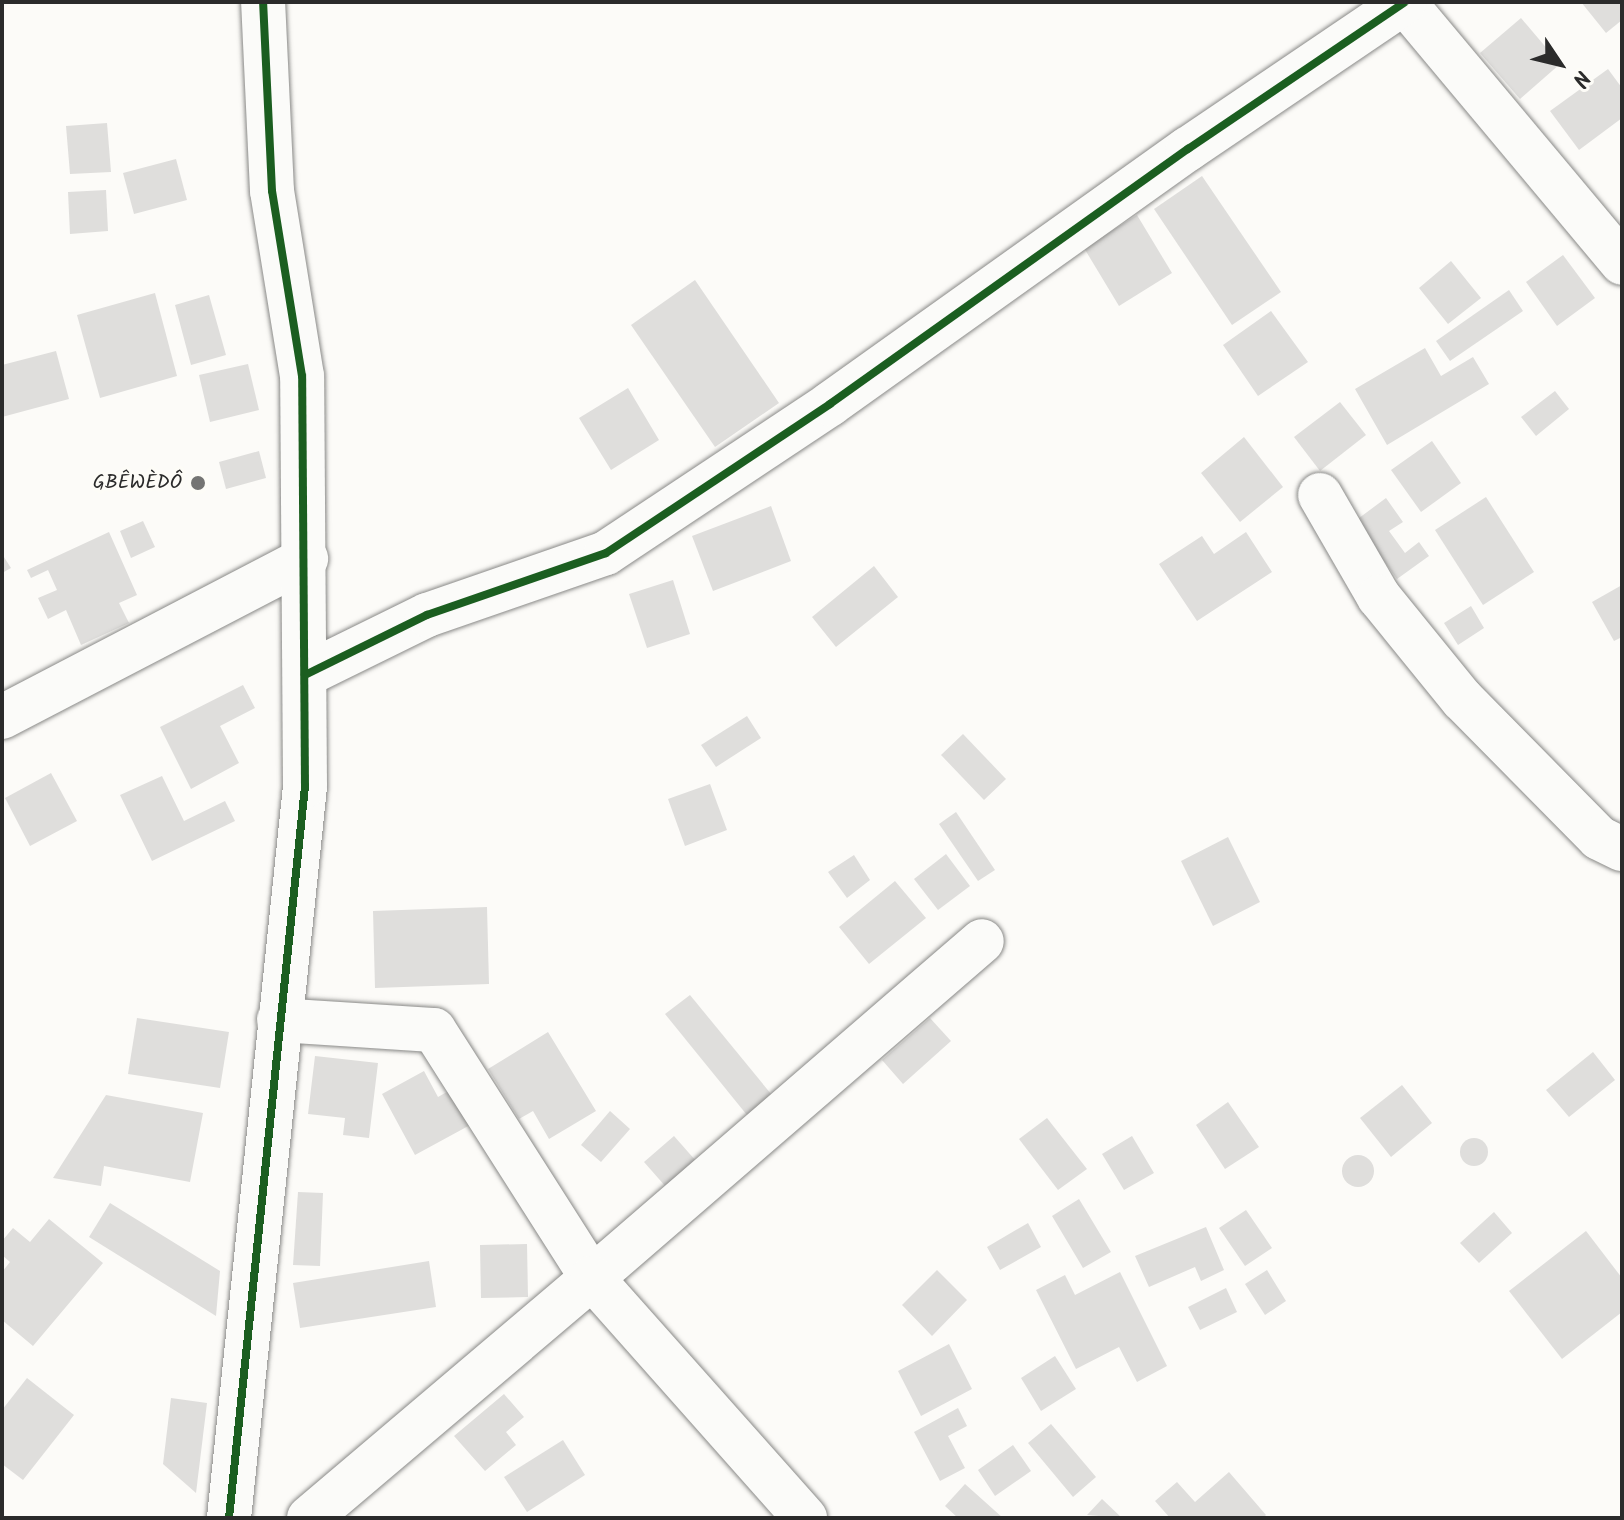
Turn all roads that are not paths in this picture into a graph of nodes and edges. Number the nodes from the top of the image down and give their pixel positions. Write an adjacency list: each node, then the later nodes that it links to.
1 (263, 2): 5 (street)
2 (1404, 3): 3 (street); 6 (street)
3 (1622, 263)
4 (1320, 495): 8 (street)
5 (306, 559): 6 (street); 7 (street)
6 (305, 675): 10 (street)
7 (2, 717)
8 (1622, 849)
9 (982, 941): 11 (street)
10 (279, 1020): 11 (street); 12 (street)
11 (592, 1278): 13 (street); 14 (street)
12 (229, 1518)
13 (309, 1518)
14 (805, 1518)

